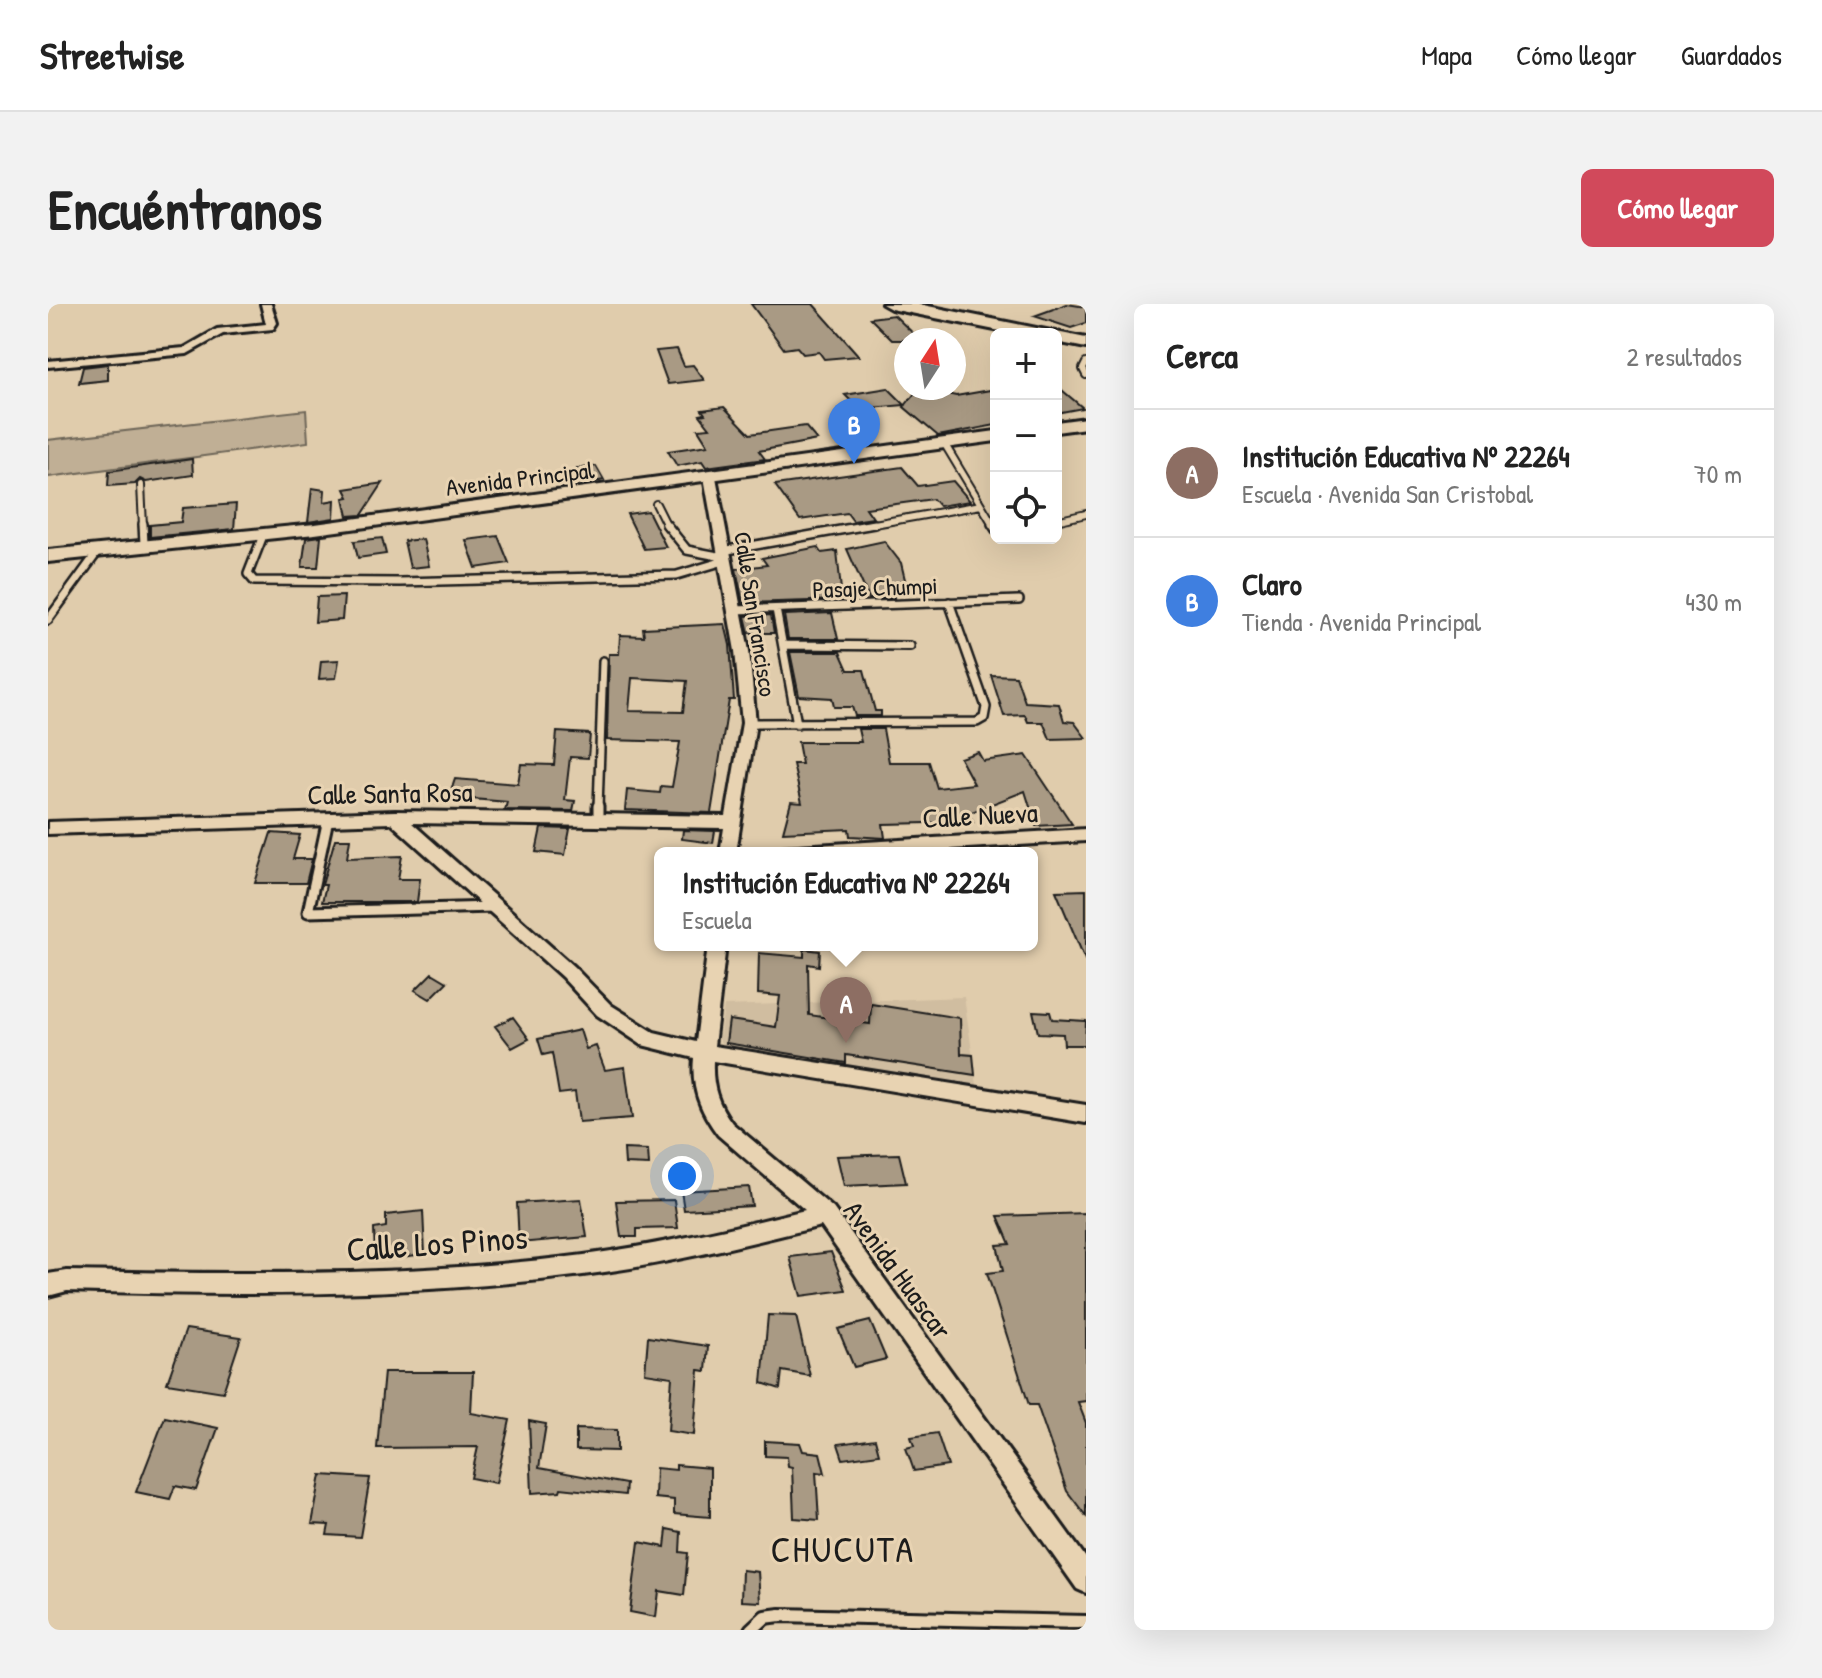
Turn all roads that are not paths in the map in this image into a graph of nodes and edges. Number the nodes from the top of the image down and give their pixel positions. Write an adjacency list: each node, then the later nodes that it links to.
1 (266, 304): 7 (street)
2 (891, 304): 3 (highway)
3 (1012, 328)
4 (1062, 338): 5 (highway)
5 (1086, 343)
6 (1086, 363): 8 (lane)
7 (48, 364)
8 (1086, 375)
9 (1086, 423): 10 (main road)
10 (1062, 426)
11 (990, 437): 12 (main road, Avenida Principal)
12 (944, 443): 13 (main road, Avenida Principal); 16 (lane)
13 (710, 477): 20 (main road, Avenida Principal); 24 (street, Calle San Francisco)
14 (141, 485): 21 (lane)
15 (656, 504): 24 (lane)
16 (981, 505): 18 (lane); 24 (lane)
17 (1086, 514): 19 (lane)
18 (990, 520)
19 (1062, 520)
20 (264, 533): 21 (main road, Avenida Principal); 24 (lane)
21 (144, 544): 22 (main road, Avenida Principal)
22 (99, 550): 23 (main road, Avenida Principal); 29 (lane)
23 (48, 556)
24 (723, 556): 28 (street, Calle San Francisco)
25 (1019, 600): 26 (lane, Pasaje Chumpi)
26 (949, 602): 27 (lane, Pasaje Chumpi); 34 (lane)
27 (776, 609): 28 (lane, Pasaje Chumpi); 30 (lane)
28 (734, 610): 33 (street, Calle San Francisco)
29 (48, 620)
30 (783, 645): 31 (lane); 34 (lane)
31 (910, 646)
32 (603, 661): 37 (lane)
33 (749, 723): 34 (lane); 38 (street, Calle San Francisco)
34 (797, 724)
35 (395, 817): 36 (street, Calle Santa Rosa); 37 (street, Calle Santa Rosa); 43 (street)
36 (328, 819): 39 (street, Calle Santa Rosa); 43 (lane)
37 (598, 819): 38 (street, Calle Santa Rosa)
38 (734, 822): 41 (street, Calle San Francisco)
39 (48, 828)
40 (1086, 835): 42 (street, Calle Nueva)
41 (729, 847)
42 (883, 847)
43 (494, 907): 45 (street)
44 (716, 951): 45 (street)
45 (704, 1052): 46 (street); 47 (street, Avenida Huascar)
46 (1086, 1114)
47 (826, 1215): 48 (street, Calle Los Pinos); 49 (street, Avenida Huascar)
48 (48, 1285)
49 (1086, 1580)
50 (1086, 1622): 51 (lane)
51 (751, 1630)

